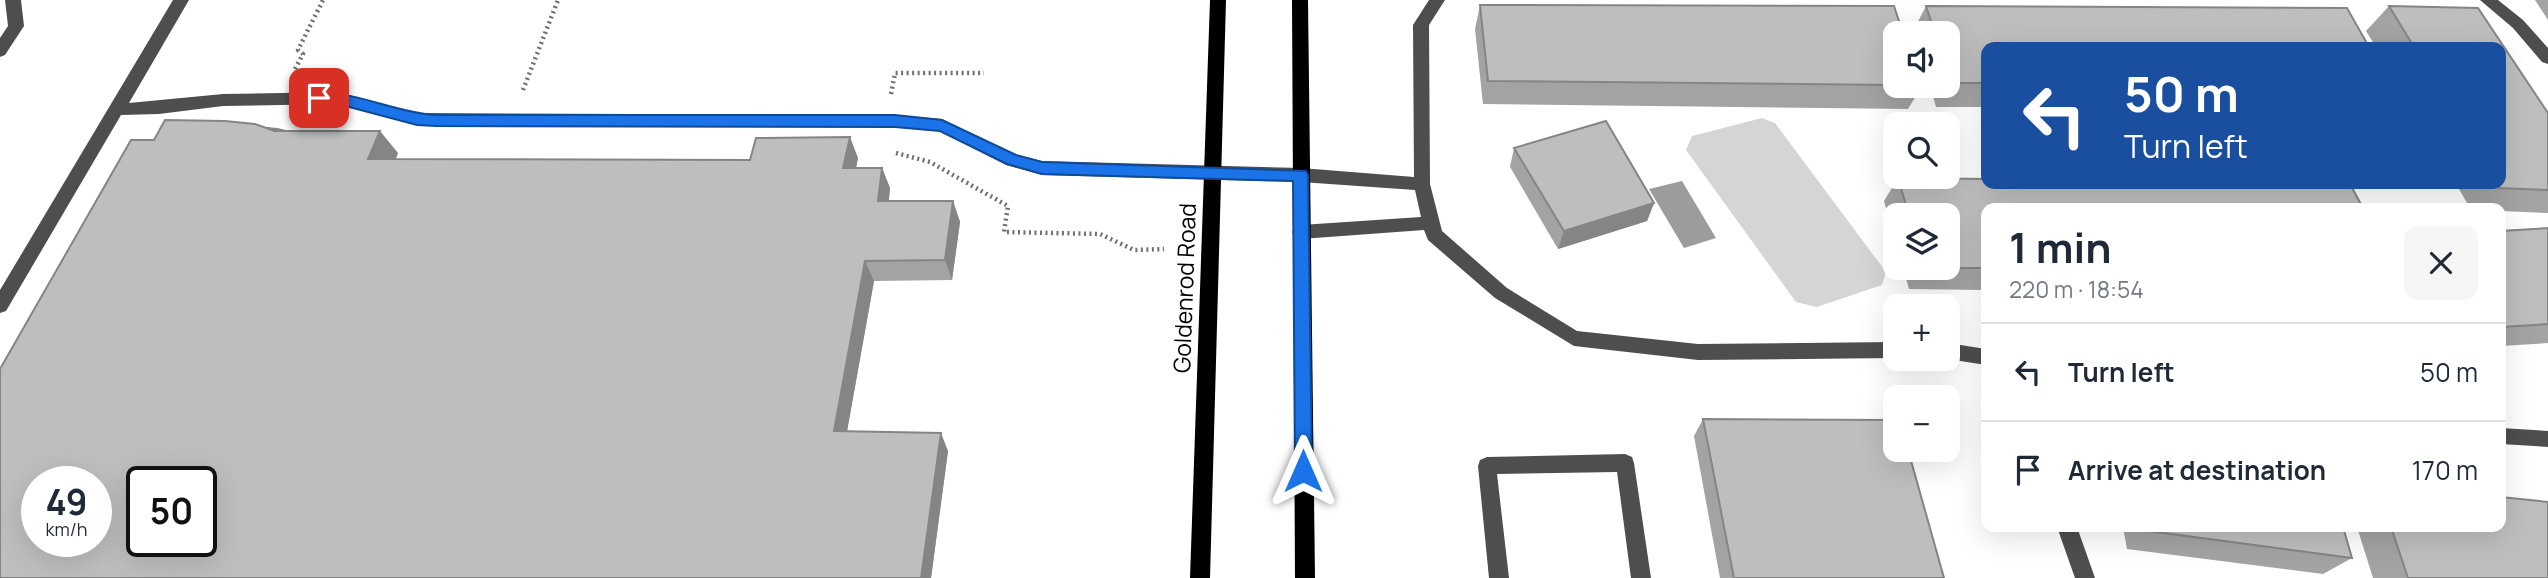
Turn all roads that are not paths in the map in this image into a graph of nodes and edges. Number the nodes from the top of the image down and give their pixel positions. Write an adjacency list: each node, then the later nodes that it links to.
1 (13, 0): 7 (street)
2 (181, 0): 9 (street)
3 (1217, 0): 10 (main road, Goldenrod Road)
4 (1300, 0): 11 (main road)
5 (1437, 0): 12 (street)
6 (2488, 0): 8 (street)
7 (0, 51)
8 (2548, 58)
9 (117, 108): 10 (street); 15 (street)
10 (1213, 172): 11 (street); 22 (main road, Goldenrod Road)
11 (1301, 175): 12 (street); 14 (main road)
12 (1422, 184): 13 (street)
13 (1431, 223): 14 (street); 16 (street)
14 (1301, 232): 23 (main road)
15 (0, 306)
16 (1883, 350)
17 (1960, 353): 18 (street)
18 (1981, 356)
19 (2506, 436): 20 (street)
20 (2548, 439)
21 (2069, 532): 26 (street)
22 (1200, 578)
23 (1304, 578)
24 (1499, 578): 25 (street)
25 (1641, 578)
26 (2085, 578)

